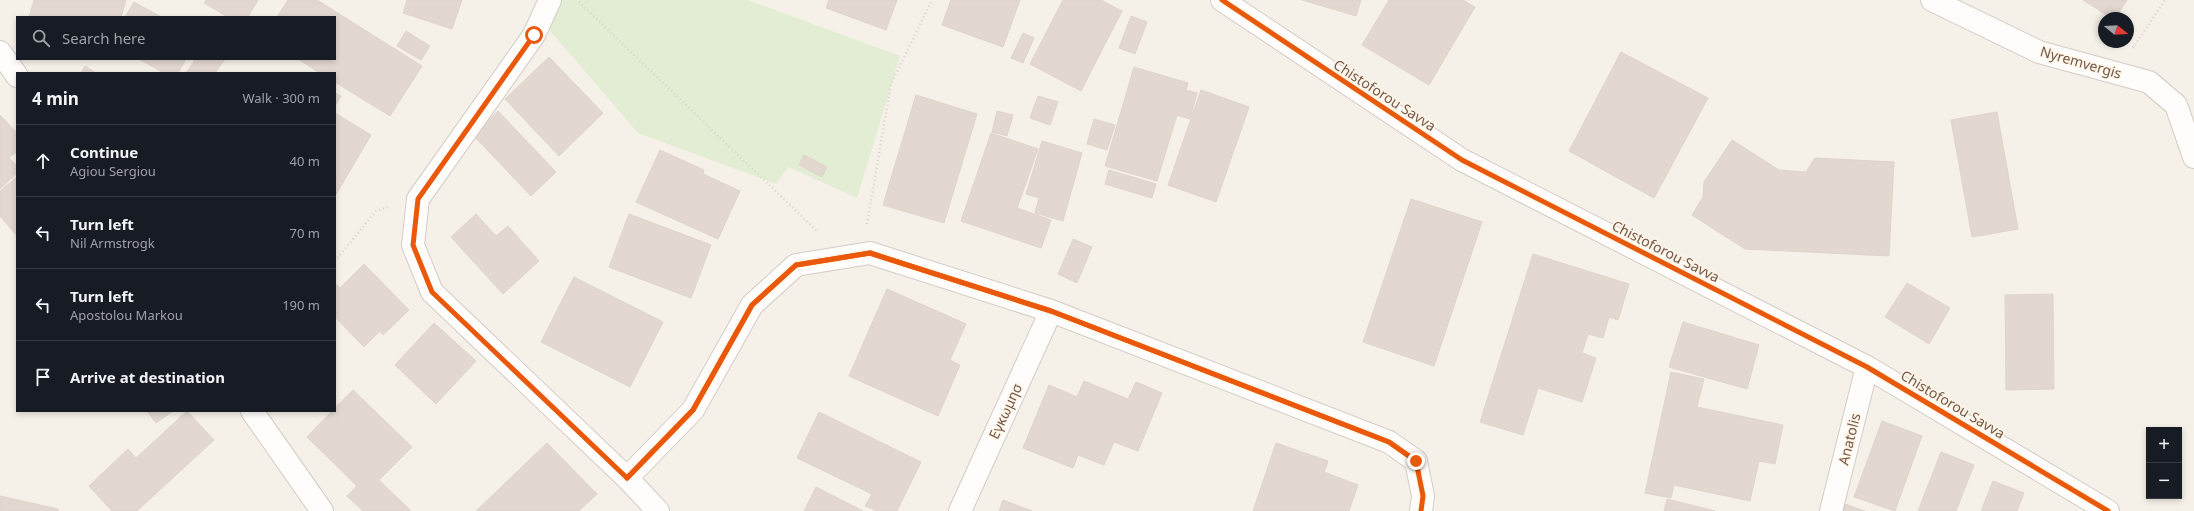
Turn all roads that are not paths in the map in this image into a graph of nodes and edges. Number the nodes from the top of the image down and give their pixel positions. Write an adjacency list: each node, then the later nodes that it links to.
1 (550, 0): 10 (street)
2 (1222, 0): 8 (street, Chistoforou Savva)
3 (1932, 0): 6 (street, Nyremvergis)
4 (0, 52): 5 (street)
5 (16, 75)
6 (2194, 157)
7 (1051, 311): 10 (street); 13 (street, Εγκωμησ); 14 (street)
8 (1867, 367): 15 (street, Anatolis); 16 (street, Chistoforou Savva)
9 (253, 412): 11 (street)
10 (627, 478): 12 (street)
11 (322, 511)
12 (658, 511)
13 (960, 511)
14 (1421, 511)
15 (1831, 511)
16 (2108, 511)

